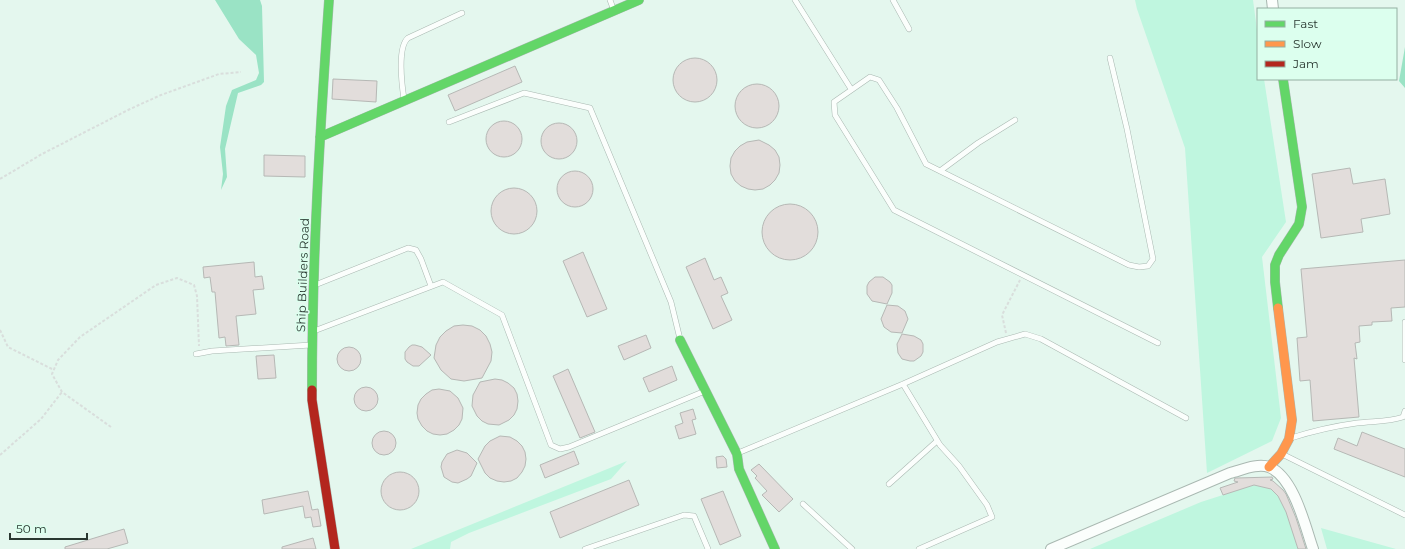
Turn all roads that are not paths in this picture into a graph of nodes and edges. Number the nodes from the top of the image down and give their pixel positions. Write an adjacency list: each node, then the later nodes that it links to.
1 (329, 0): 15 (street, Ship Builders Road)
2 (610, 0): 6 (lane)
3 (639, 0): 6 (street)
4 (795, 0): 11 (lane)
5 (892, 0): 8 (lane)
6 (614, 12): 12 (street)
7 (462, 13): 12 (lane)
8 (909, 29)
9 (1110, 58): 16 (lane)
10 (1283, 80): 30 (street)
11 (851, 89): 16 (lane); 22 (lane)
12 (405, 100): 15 (street)
13 (1016, 120): 16 (lane)
14 (449, 122): 21 (lane)
15 (320, 137): 17 (street, Ship Builders Road)
16 (940, 171)
17 (314, 285): 18 (lane); 20 (street, Ship Builders Road)
18 (431, 286): 20 (lane); 27 (lane)
19 (1405, 322): 25 (lane)
20 (313, 332): 23 (street, Ship Builders Road)
21 (680, 340): 27 (street)
22 (1158, 343)
23 (312, 345): 24 (lane); 38 (street, Ship Builders Road)
24 (198, 354)
25 (1405, 360)
26 (903, 384): 29 (lane); 31 (lane); 32 (lane)
27 (706, 391): 32 (street)
28 (1405, 411): 30 (lane)
29 (1186, 418)
30 (1289, 439): 33 (street)
31 (937, 440): 35 (lane); 43 (lane)
32 (737, 454): 41 (street)
33 (1281, 454): 34 (street); 37 (lane)
34 (1269, 467): 44 (street); 45 (street)
35 (889, 484)
36 (803, 504): 42 (lane)
37 (1405, 515)
38 (335, 549)
39 (585, 549): 40 (lane)
40 (708, 549)
41 (775, 549)
42 (852, 549)
43 (919, 549)
44 (1052, 549)
45 (1313, 549)

